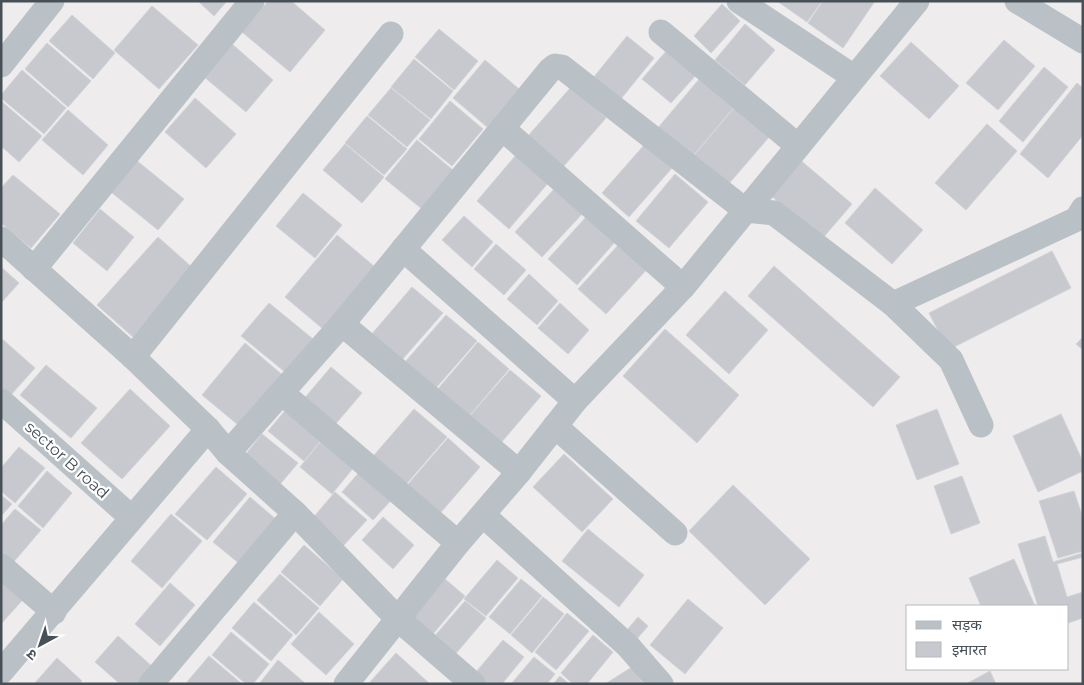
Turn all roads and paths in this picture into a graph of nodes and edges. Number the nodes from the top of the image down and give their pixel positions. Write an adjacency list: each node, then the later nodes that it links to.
1 (52, 1): 9 (street)
2 (252, 1): 17 (street)
3 (739, 1): 10 (street)
4 (917, 1): 10 (street)
5 (1017, 1): 8 (street)
6 (661, 32): 12 (street)
7 (390, 34): 21 (street)
8 (1083, 41)
9 (1, 65)
10 (854, 77): 12 (street)
11 (502, 128): 13 (street); 16 (street); 18 (street)
12 (798, 146): 13 (street)
13 (745, 210): 18 (street); 19 (street)
14 (1083, 210): 19 (street)
15 (1, 239): 17 (street)
16 (403, 249): 20 (street); 23 (street)
17 (34, 269): 21 (street)
18 (683, 287): 23 (street)
19 (894, 304): 25 (street)
20 (342, 324): 22 (street); 29 (street)
21 (133, 357): 27 (street)
22 (282, 393): 28 (street); 34 (street)
23 (575, 401): 26 (street)
24 (1, 402): 32 (street, sector B road)
25 (981, 425)
26 (555, 426): 29 (street); 33 (street)
27 (208, 429): 28 (street); 32 (street)
28 (228, 453): 30 (street)
29 (519, 472): 31 (street)
30 (295, 513): 37 (street); 39 (street)
31 (483, 515): 34 (street); 42 (street)
32 (132, 518): 36 (street)
33 (674, 533)
34 (458, 543): 37 (street)
35 (1, 566): 36 (street)
36 (54, 612): 38 (street)
37 (398, 619): 40 (street); 41 (street)
38 (1, 672)
39 (152, 684)
40 (346, 684)
41 (473, 684)
42 (661, 684)

